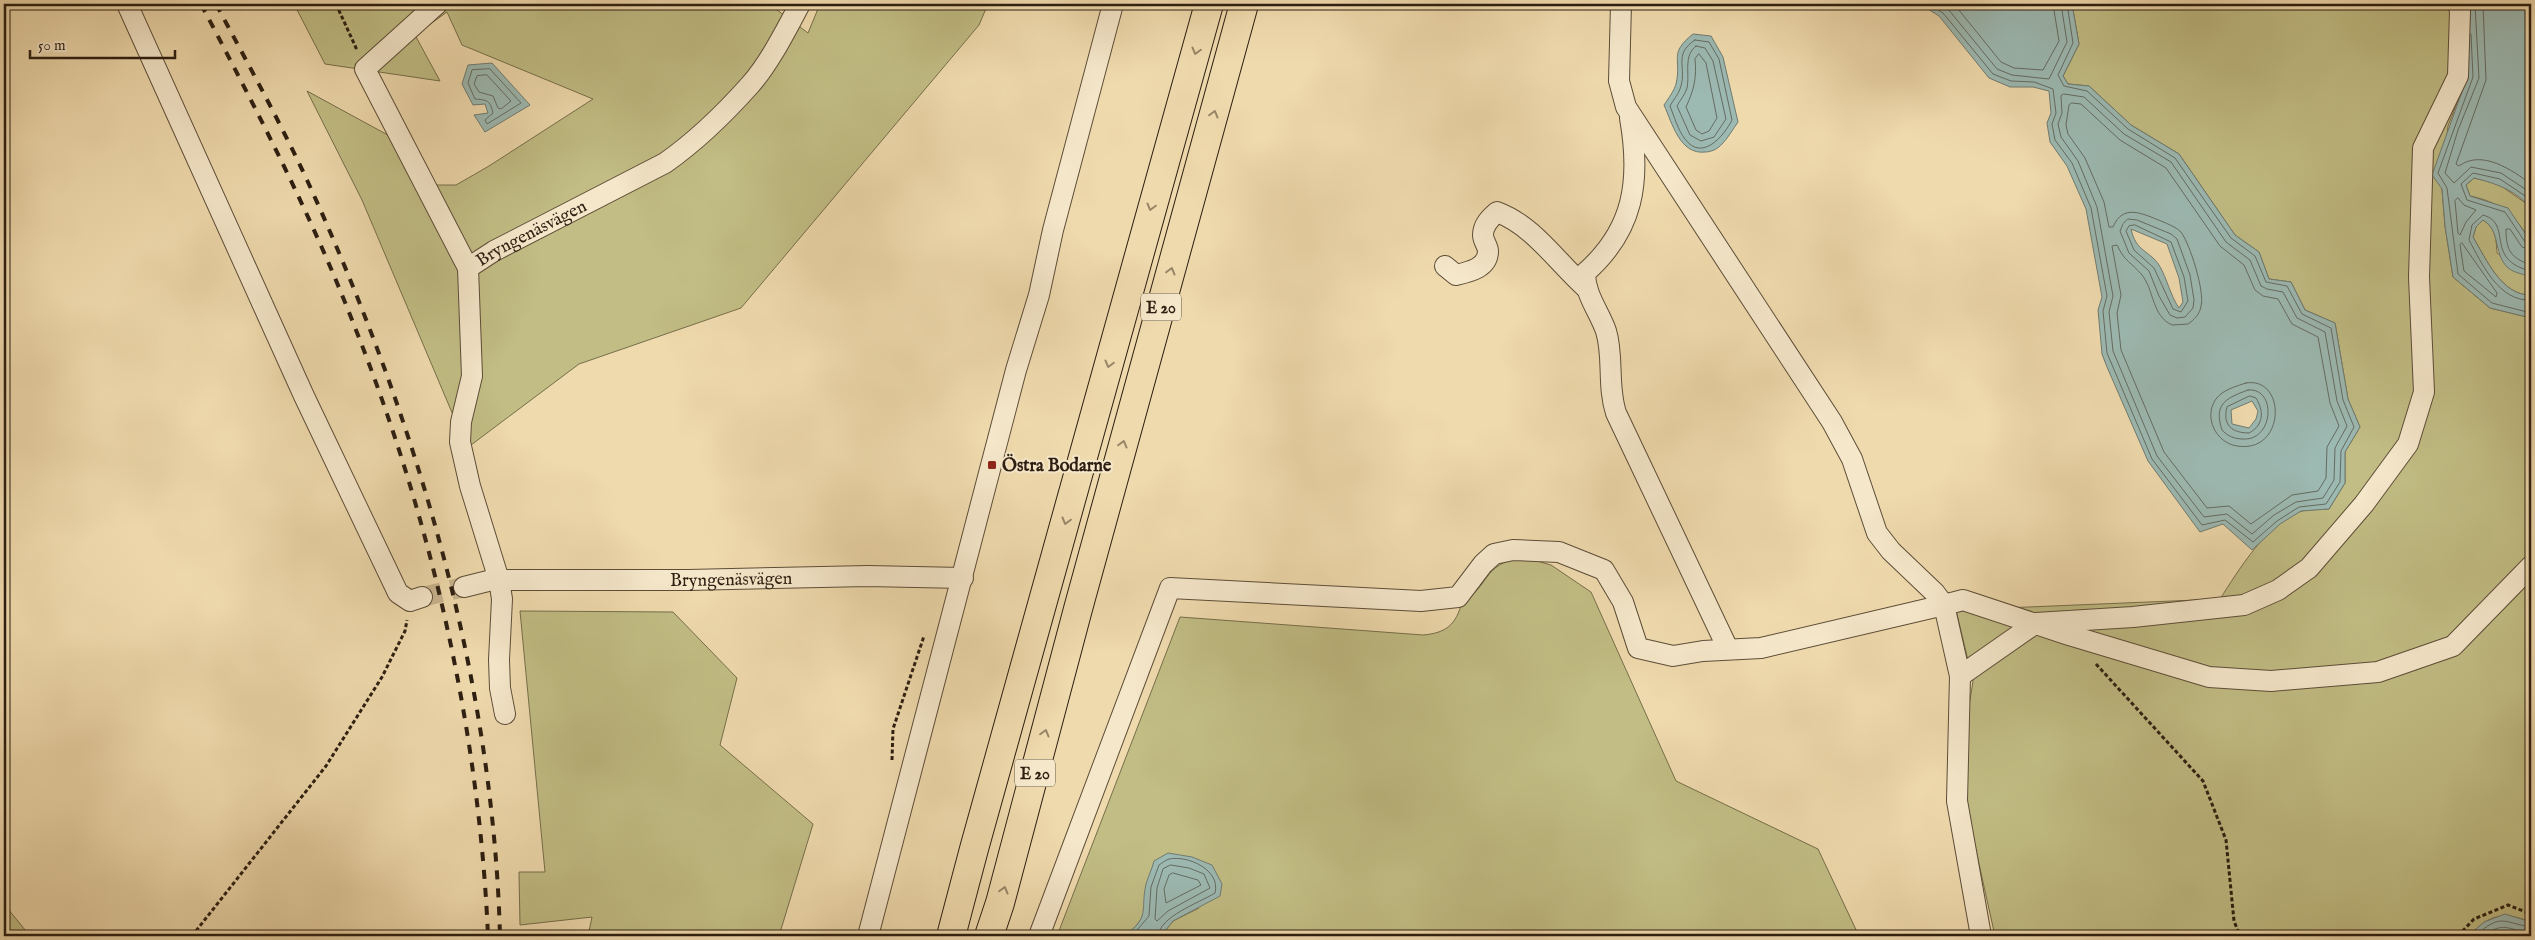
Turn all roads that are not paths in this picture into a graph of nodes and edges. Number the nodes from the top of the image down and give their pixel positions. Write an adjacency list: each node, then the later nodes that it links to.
1 (127, 4): 17 (street)
2 (437, 4): 11 (street)
3 (800, 4): 11 (street, Bryngenäsvägen)
4 (1113, 4): 14 (street)
5 (1209, 4): 24 (highway, E 20, one-way to 24)
6 (1244, 4): 25 (highway, E 20, one-way to 6)
7 (1621, 4): 9 (street)
8 (2458, 4): 19 (street)
9 (1629, 112): 12 (street); 18 (street)
10 (1445, 266): 12 (street)
11 (468, 268): 15 (street, Bryngenäsvägen)
12 (1585, 287): 20 (street)
13 (2531, 566): 19 (street)
14 (963, 578): 15 (street, Bryngenäsvägen); 23 (street)
15 (499, 580): 16 (street, Bryngenäsvägen); 22 (street)
16 (464, 587)
17 (416, 599)
18 (1944, 606): 19 (street); 20 (street); 21 (street)
19 (2036, 623): 21 (street)
20 (1728, 649): 26 (street)
21 (1960, 676): 27 (street)
22 (505, 714)
23 (868, 936)
24 (951, 936)
25 (989, 936)
26 (1040, 936)
27 (1982, 936)

